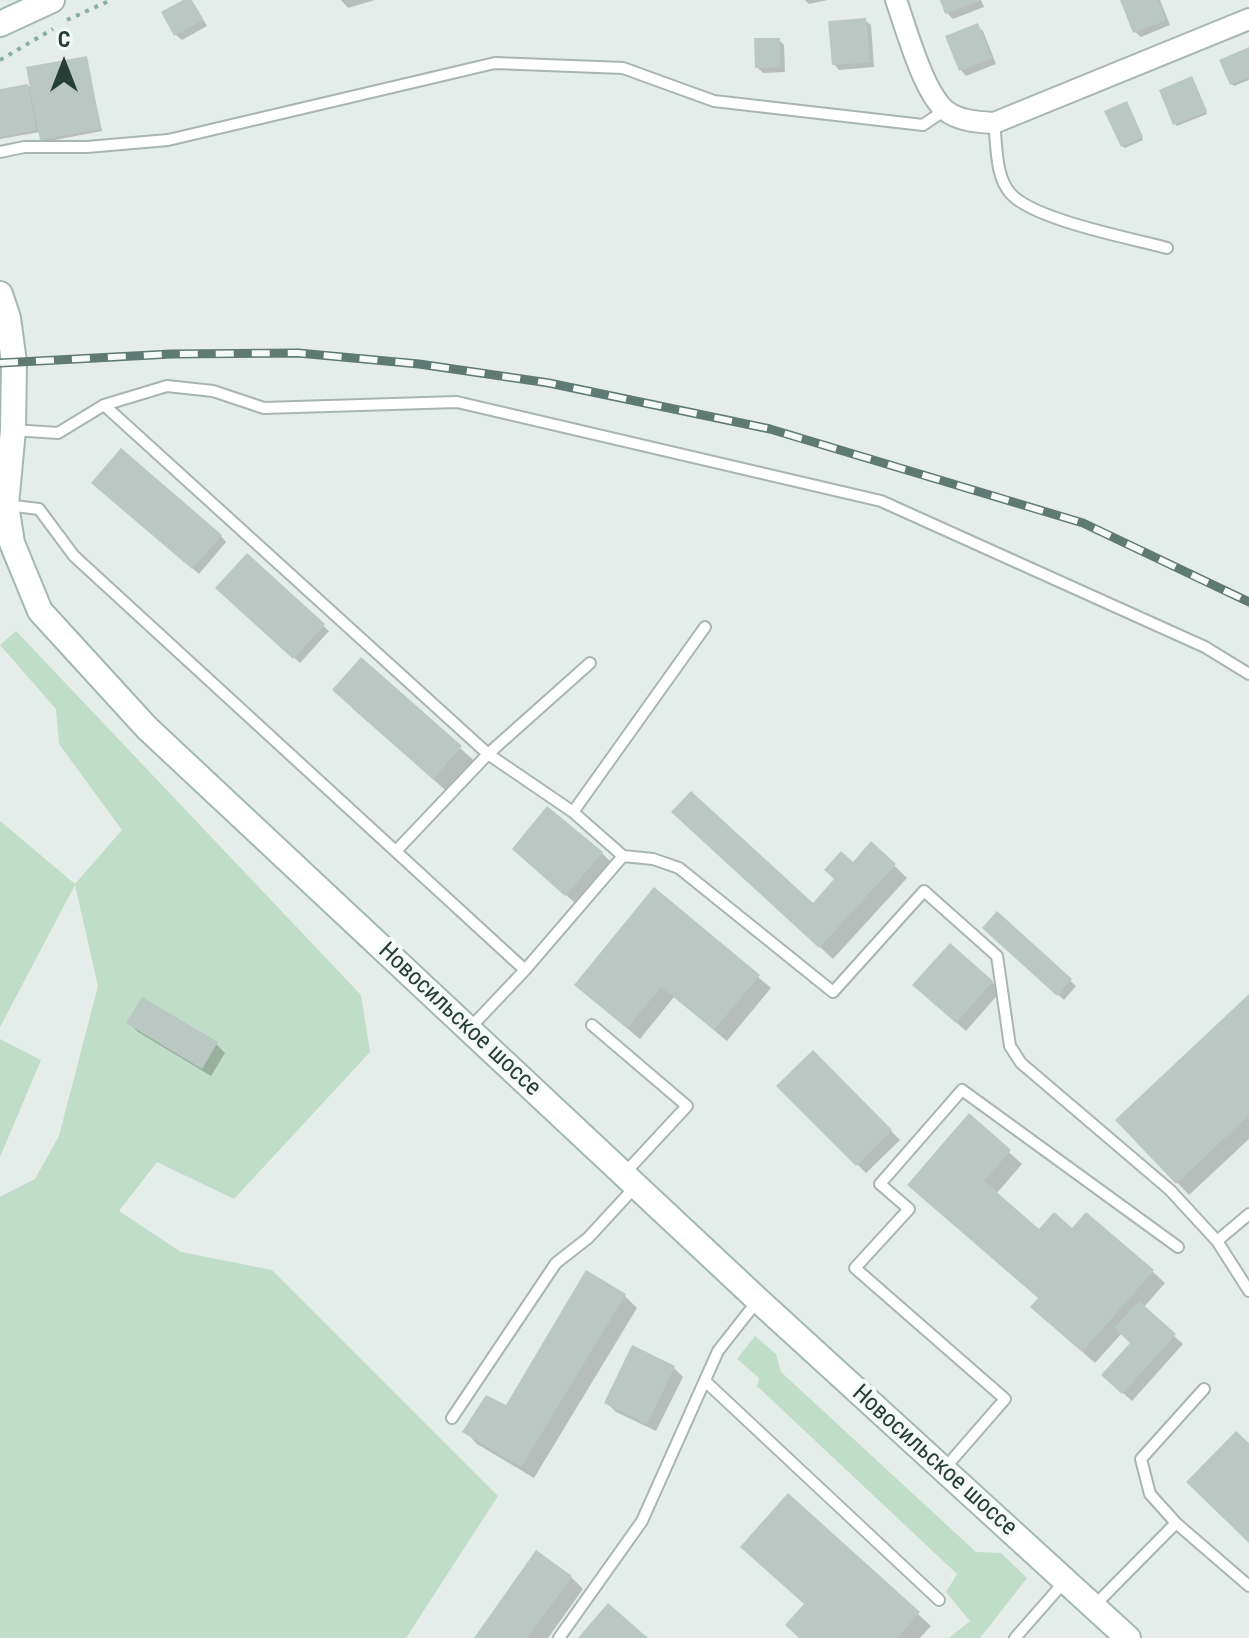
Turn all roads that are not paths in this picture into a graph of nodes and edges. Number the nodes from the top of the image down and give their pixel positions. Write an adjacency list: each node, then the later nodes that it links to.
1 (52, 0): 4 (street)
2 (896, 0): 5 (street)
3 (1249, 19): 6 (street)
4 (0, 24)
5 (945, 110): 6 (street); 7 (lane)
6 (994, 123): 8 (lane)
7 (0, 152)
8 (1167, 248)
9 (0, 294): 11 (street, Новосильское шоссе)
10 (104, 405): 11 (lane); 15 (lane); 16 (lane)
11 (13, 430): 12 (street, Новосильское шоссе)
12 (3, 504): 18 (lane); 22 (street, Новосильское шоссе)
13 (705, 627): 17 (lane)
14 (590, 663): 16 (lane)
15 (1249, 674)
16 (488, 754): 17 (lane); 18 (lane)
17 (573, 812): 19 (lane)
18 (396, 851): 20 (lane)
19 (623, 856): 20 (lane); 25 (lane)
20 (525, 970): 22 (lane)
21 (592, 1025): 23 (lane)
22 (469, 1029): 23 (street, Новосильское шоссе)
23 (630, 1180): 28 (street, Новосильское шоссе); 31 (lane)
24 (1249, 1214): 25 (lane)
25 (1217, 1241): 27 (lane)
26 (1178, 1247): 32 (lane)
27 (1249, 1291)
28 (758, 1300): 29 (lane); 32 (street, Новосильское шоссе)
29 (705, 1381): 36 (lane); 38 (lane)
30 (1204, 1389): 33 (lane)
31 (452, 1418)
32 (943, 1470): 34 (street, Новосильское шоссе)
33 (1176, 1523): 35 (lane); 37 (lane)
34 (1065, 1581): 37 (street, Новосильское шоссе); 39 (lane)
35 (1249, 1586)
36 (939, 1600)
37 (1094, 1607): 40 (street, Новосильское шоссе)
38 (559, 1638)
39 (1015, 1638)
40 (1128, 1638)

